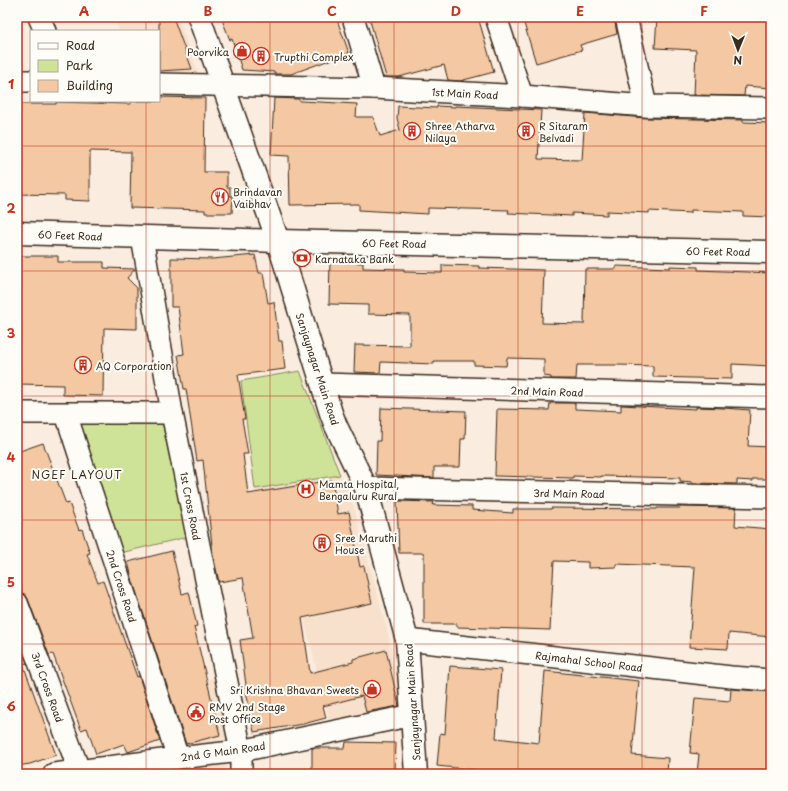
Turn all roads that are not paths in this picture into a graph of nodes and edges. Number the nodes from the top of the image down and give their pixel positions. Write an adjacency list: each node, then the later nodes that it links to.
1 (39, 17): 6 (street)
2 (199, 17): 10 (street, Sanjaynagar Main Road)
3 (353, 17): 11 (street)
4 (496, 17): 12 (street)
5 (626, 17): 13 (street)
6 (45, 30)
7 (17, 81): 8 (street)
8 (30, 81)
9 (160, 84): 10 (street, 1st Main Road)
10 (222, 84): 11 (street, 1st Main Road); 17 (street, Sanjaynagar Main Road)
11 (374, 88): 12 (street, 1st Main Road)
12 (522, 96): 13 (street, 1st Main Road)
13 (646, 106): 14 (street, 1st Main Road)
14 (771, 108)
15 (17, 233): 16 (street, 60 Feet Road)
16 (142, 237): 17 (street, 60 Feet Road); 22 (street, 1st Cross Road)
17 (278, 241): 18 (street, 60 Feet Road); 19 (street, Sanjaynagar Main Road)
18 (771, 252)
19 (322, 384): 20 (street, 2nd Main Road); 24 (street, Sanjaynagar Main Road)
20 (771, 397)
21 (17, 413): 23 (street)
22 (172, 413): 23 (street); 30 (street, 1st Cross Road)
23 (66, 414): 31 (street, 2nd Cross Road)
24 (366, 488): 25 (street, 3rd Main Road); 27 (street, Sanjaynagar Main Road)
25 (771, 497)
26 (17, 603): 32 (street, 3rd Cross Road)
27 (408, 640): 28 (street, Rajmahal School Road); 29 (street, Sanjaynagar Main Road)
28 (771, 680)
29 (413, 715): 30 (street, 2nd G Main Road); 33 (street, Sanjaynagar Main Road)
30 (241, 751): 31 (street, 2nd G Main Road); 35 (street, 1st Cross Road)
31 (178, 758): 32 (street, 2nd G Main Road)
32 (79, 770): 34 (street, 2nd G Main Road)
33 (421, 773)
34 (54, 774)
35 (241, 774)

